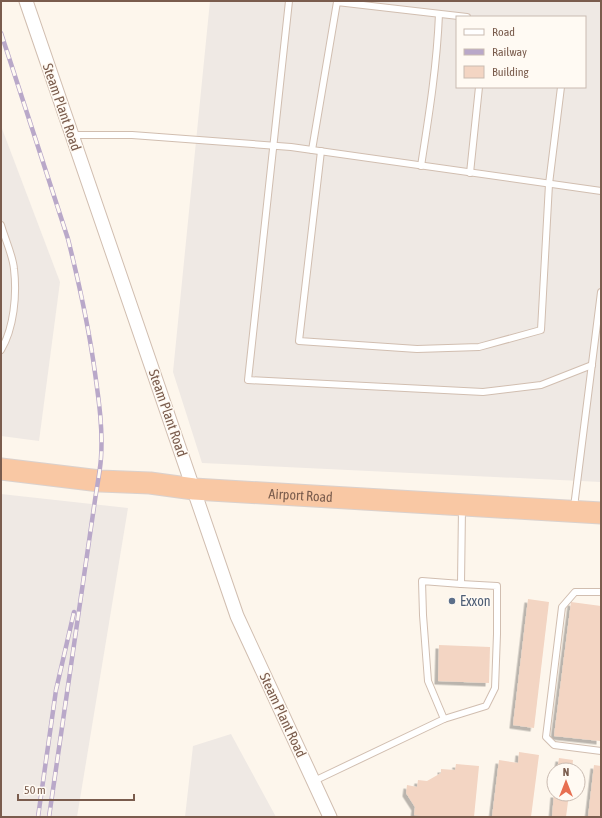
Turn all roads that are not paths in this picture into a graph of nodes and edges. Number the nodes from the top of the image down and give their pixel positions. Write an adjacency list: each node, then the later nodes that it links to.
1 (26, 1): 7 (street, Steam Plant Road)
2 (289, 1): 8 (lane)
3 (439, 14): 4 (lane); 9 (lane); 11 (lane)
4 (458, 16)
5 (479, 88): 12 (lane)
6 (561, 88): 13 (lane)
7 (72, 135): 8 (lane); 20 (street, Steam Plant Road)
8 (273, 146): 9 (lane); 18 (lane)
9 (312, 150): 10 (lane)
10 (321, 151): 11 (lane); 13 (lane)
11 (421, 166): 12 (lane)
12 (470, 173): 13 (lane)
13 (549, 184): 14 (lane)
14 (601, 191)
15 (1, 225): 17 (lane)
16 (601, 292): 18 (lane)
17 (1, 350)
18 (592, 365): 22 (lane)
19 (1, 470): 20 (highway, Airport Road)
20 (194, 489): 21 (highway, Airport Road); 28 (street, Steam Plant Road)
21 (462, 504): 22 (highway, Airport Road); 24 (lane)
22 (573, 511): 23 (highway, Airport Road)
23 (601, 513)
24 (461, 584): 26 (lane); 26 (lane)
25 (601, 592): 27 (lane)
26 (444, 719): 28 (lane)
27 (601, 750)
28 (314, 781): 29 (street, Steam Plant Road)
29 (330, 817)

